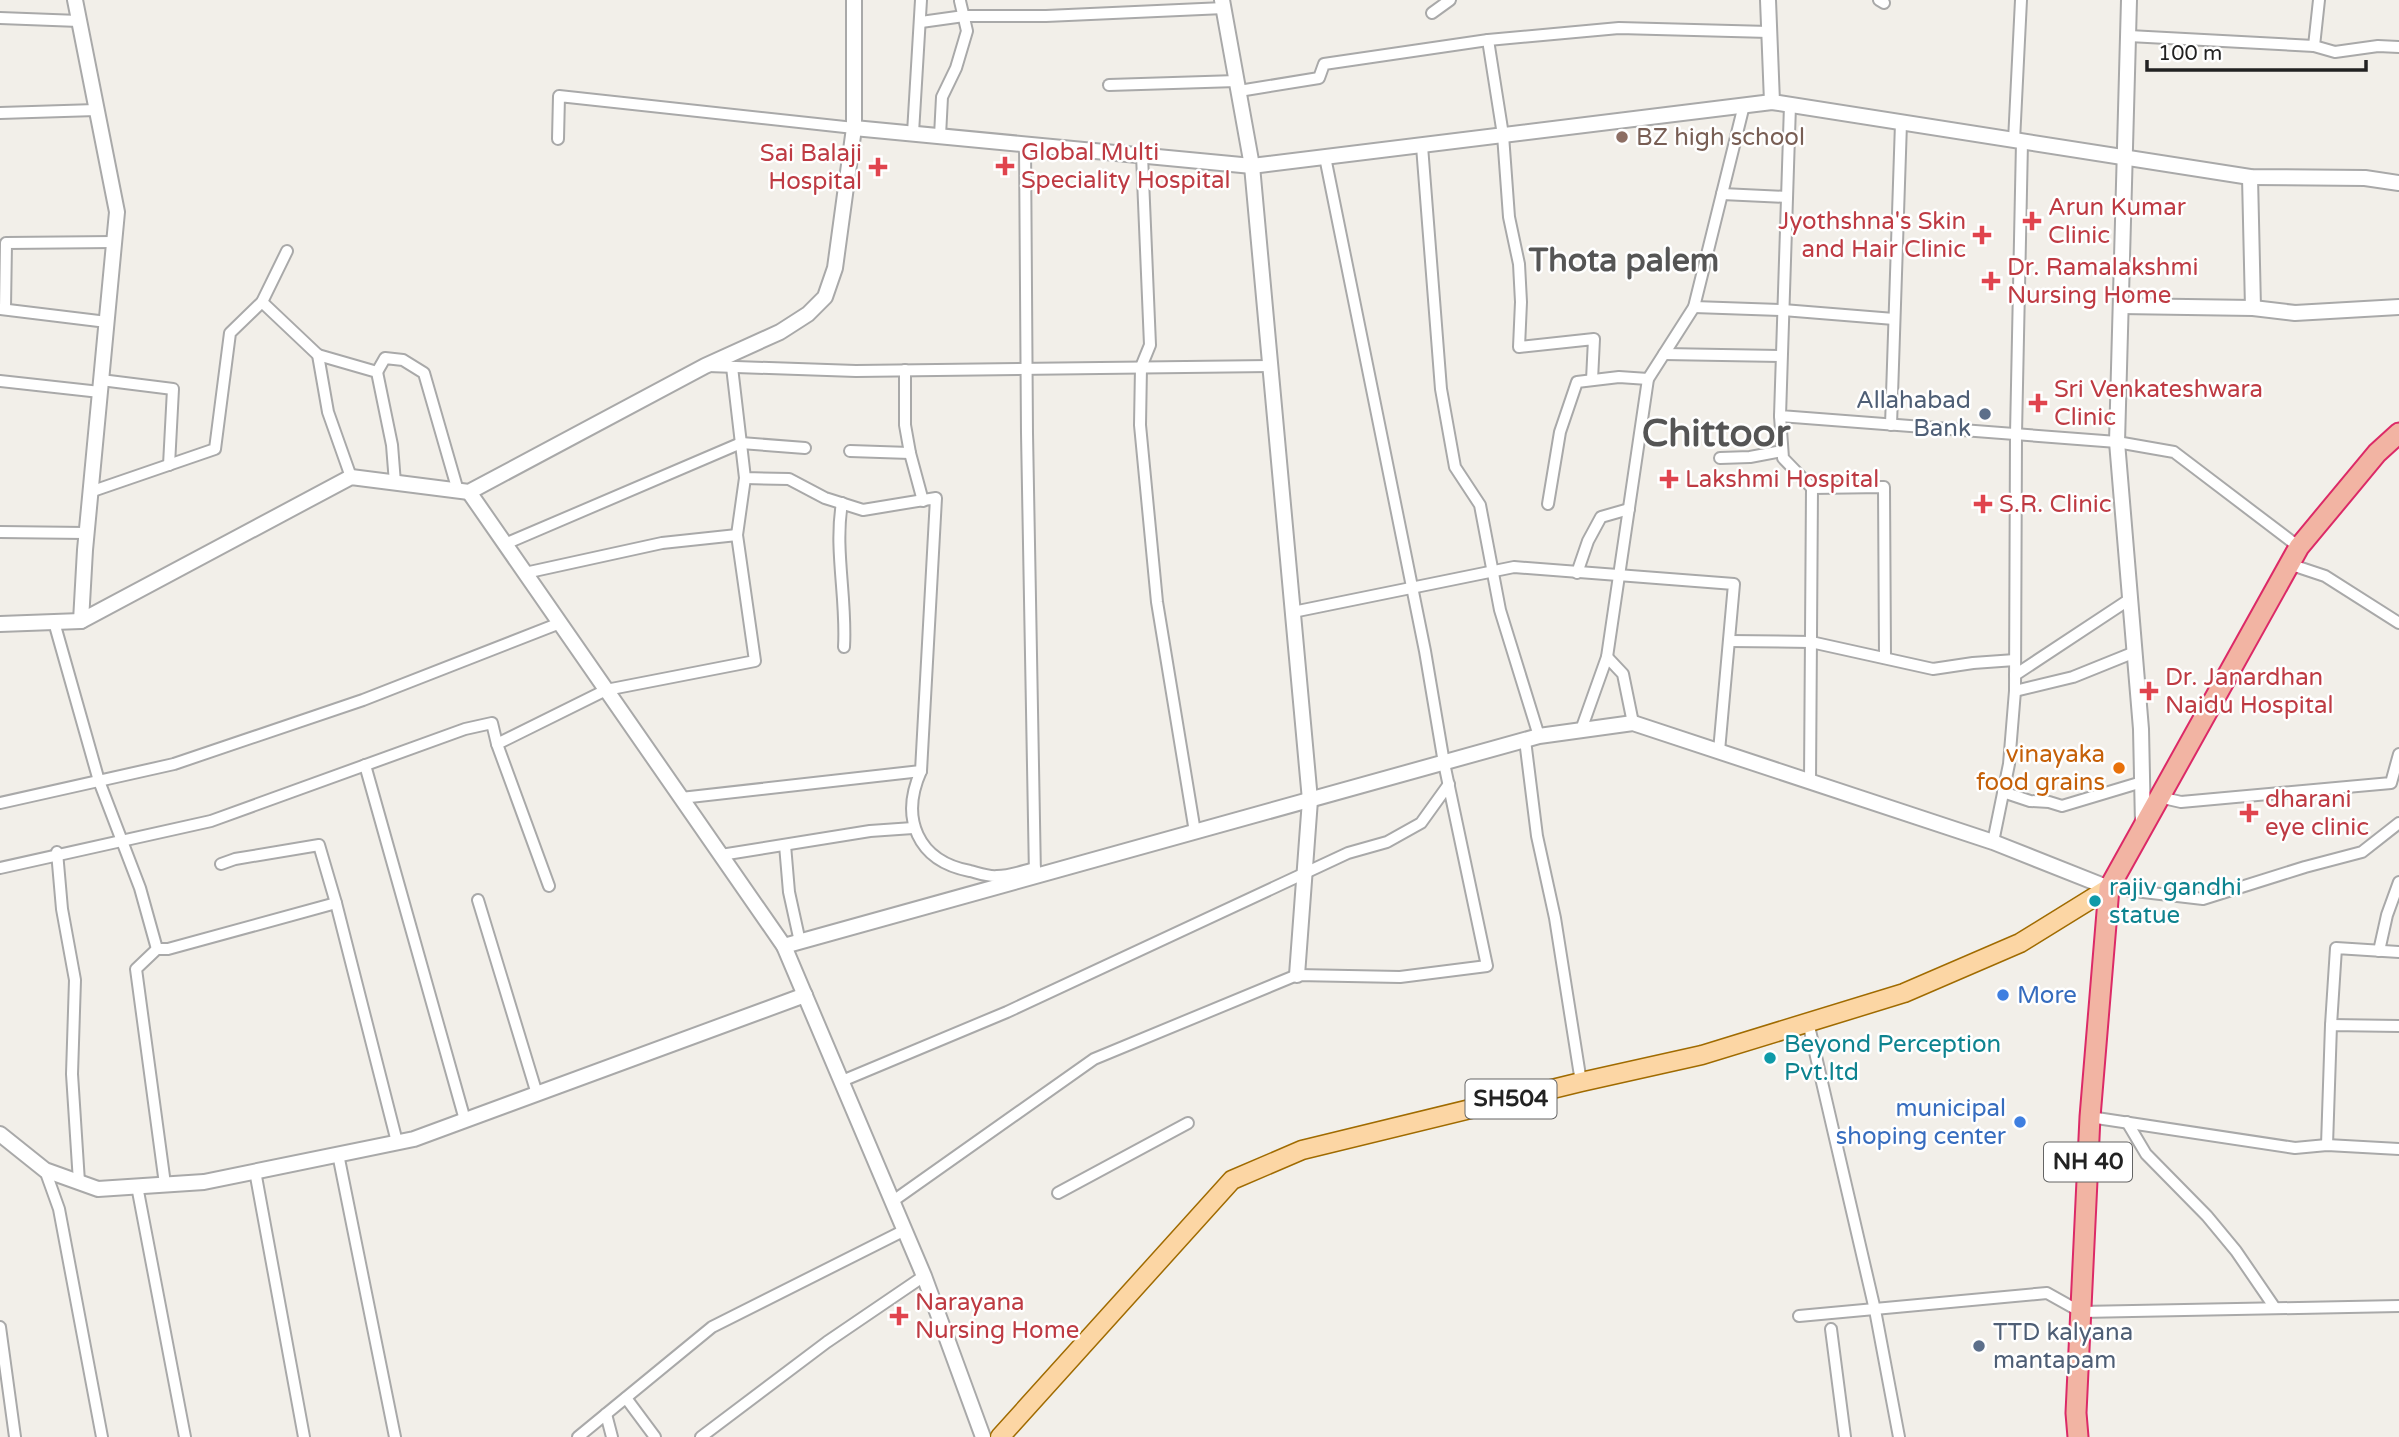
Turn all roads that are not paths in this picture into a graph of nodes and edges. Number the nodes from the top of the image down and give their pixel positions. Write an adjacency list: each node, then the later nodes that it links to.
1 (75, 0): 14 (street)
2 (854, 0): 29 (street)
3 (921, 0): 15 (street)
4 (1450, 0): 11 (street)
5 (1768, 0): 16 (street)
6 (2021, 0): 34 (street)
7 (2129, 0): 17 (street)
8 (2319, 0): 19 (street)
9 (960, 1): 12 (street)
10 (1223, 4): 12 (street); 22 (street)
11 (1432, 13)
12 (964, 16): 15 (street); 32 (street)
13 (0, 18): 14 (street)
14 (79, 20): 26 (street)
15 (921, 22): 30 (street)
16 (1769, 32): 18 (street); 23 (street)
17 (2129, 36): 19 (street); 39 (street)
18 (1488, 40): 22 (street); 31 (street)
19 (2314, 46): 20 (street)
20 (2399, 47)
21 (1109, 85): 22 (street)
22 (1238, 86): 40 (street)
23 (1772, 102): 24 (street); 25 (street)
24 (1744, 105): 31 (street); 43 (street)
25 (1790, 105): 28 (street); 44 (street)
26 (96, 110): 27 (street); 45 (street)
27 (0, 113)
28 (1901, 123): 34 (street); 54 (street)
29 (854, 128): 30 (street); 33 (street); 59 (street)
30 (913, 133): 32 (street)
31 (1503, 135): 36 (street); 67 (street)
32 (940, 136): 35 (street)
33 (558, 139)
34 (2018, 141): 39 (street); 73 (street)
35 (1025, 144): 37 (street); 63 (street)
36 (1422, 146): 38 (street); 97 (street)
37 (1142, 155): 40 (street); 62 (street)
38 (1325, 157): 40 (street); 101 (street)
39 (2126, 158): 41 (street); 48 (street)
40 (1252, 166): 60 (street)
41 (2250, 177): 42 (street); 51 (street)
42 (2399, 183)
43 (1722, 194): 44 (street); 49 (street)
44 (1787, 197): 53 (street)
45 (114, 242): 52 (street); 55 (street)
46 (287, 251): 47 (street)
47 (262, 302): 57 (street); 81 (street)
48 (2121, 306): 51 (street); 74 (street)
49 (1694, 307): 53 (street); 56 (street)
50 (2399, 307): 51 (street)
51 (2253, 308)
52 (2, 309): 55 (street)
53 (1783, 310): 54 (street); 58 (street)
54 (1894, 319): 71 (street)
55 (107, 322): 69 (street)
56 (1664, 354): 58 (street); 66 (street)
57 (318, 355): 65 (street); 82 (street)
58 (1781, 356): 70 (street)
59 (705, 366): 61 (street); 86 (street)
60 (1270, 366): 62 (street); 103 (street)
61 (732, 367): 64 (street); 75 (street)
62 (1141, 367): 63 (street); 141 (street)
63 (1027, 369): 64 (street); 149 (street)
64 (905, 370): 79 (street)
65 (377, 372): 84 (street); 86 (street)
66 (1648, 379): 67 (street); 91 (street)
67 (1592, 380): 90 (street)
68 (0, 381): 69 (street)
69 (100, 386): 81 (street); 87 (street)
70 (1780, 416): 71 (street); 78 (street)
71 (1891, 425): 73 (street)
72 (2399, 433): 96 (highway)
73 (2016, 434): 74 (street); 115 (street)
74 (2117, 442): 96 (street); 102 (street)
75 (741, 443): 76 (street); 83 (street); 95 (street)
76 (805, 448)
77 (850, 451): 79 (street)
78 (1782, 451): 80 (street); 85 (street)
79 (910, 453): 88 (street)
80 (1720, 458)
81 (169, 465): 87 (street)
82 (351, 477): 84 (street); 104 (street)
83 (745, 478): 89 (street); 94 (street)
84 (395, 483): 86 (street)
85 (1812, 488): 110 (street); 114 (street)
86 (463, 491): 95 (street)
87 (90, 492): 93 (street)
88 (923, 500): 89 (street); 127 (street)
89 (842, 503): 111 (street)
90 (1548, 504)
91 (1629, 509): 98 (street); 100 (street)
92 (0, 532): 93 (street)
93 (86, 533): 104 (street)
94 (737, 535): 99 (street); 117 (street)
95 (505, 544): 99 (street)
96 (2294, 556): 107 (street); 135 (highway)
97 (1493, 572): 98 (street); 101 (street); 121 (street)
98 (1577, 572): 100 (street)
99 (526, 573): 106 (street)
100 (1620, 576): 109 (street); 113 (street)
101 (1413, 588): 103 (street); 125 (street)
102 (2130, 599): 112 (street); 116 (street)
103 (1293, 612): 136 (street)
104 (81, 621): 105 (street)
105 (54, 622): 108 (street); 128 (street)
106 (560, 623): 117 (street); 128 (street)
107 (2399, 623)
108 (0, 624)
109 (1729, 641): 110 (street); 123 (street)
110 (1811, 642): 114 (street); 129 (street)
111 (844, 647)
112 (2135, 652): 118 (street); 130 (street)
113 (1607, 657): 119 (street); 120 (street)
114 (1885, 658): 115 (street)
115 (2015, 660): 116 (street)
116 (2015, 675): 118 (street)
117 (606, 690): 122 (street); 134 (street)
118 (2015, 691): 133 (street)
119 (1633, 723): 120 (street); 123 (street)
120 (1581, 730): 121 (street)
121 (1532, 738): 125 (street); 167 (street)
122 (497, 744): 126 (street); 152 (street)
123 (1719, 751): 129 (street)
124 (2399, 754): 131 (street)
125 (1444, 763): 132 (street); 136 (street)
126 (365, 765): 142 (street); 170 (street)
127 (921, 771): 134 (street); 140 (street)
128 (99, 781): 137 (street); 142 (street)
129 (1810, 782): 143 (street)
130 (2142, 782): 133 (street); 139 (street)
131 (2395, 782): 135 (street)
132 (1449, 784): 150 (street); 161 (street)
133 (2003, 792): 143 (street)
134 (681, 797): 146 (street)
135 (2159, 797): 139 (highway)
136 (1310, 800): 141 (street); 150 (street)
137 (0, 803)
138 (2399, 823): 153 (street)
139 (2143, 826): 153 (highway)
140 (914, 828): 144 (street); 149 (street)
141 (1195, 832): 149 (street)
142 (121, 841): 145 (street); 158 (street)
143 (1993, 842): 153 (street)
144 (785, 845): 146 (street); 156 (street)
145 (57, 854): 148 (street); 180 (street)
146 (721, 855): 157 (street)
147 (221, 864): 155 (street)
148 (0, 868)
149 (1035, 872): 156 (street)
150 (1304, 874): 161 (street); 166 (street)
151 (2399, 882): 159 (street)
152 (548, 886)
153 (2109, 888): 163 (main road, SH504); 169 (highway, NH 40)
154 (478, 900): 168 (street)
155 (336, 903): 158 (street); 174 (street)
156 (800, 942): 157 (street)
157 (784, 946): 162 (street)
158 (157, 949): 181 (street)
159 (2379, 951): 160 (street); 164 (street)
160 (2399, 952)
161 (1297, 975): 184 (street)
162 (805, 995): 166 (street); 168 (street)
163 (1808, 1022): 167 (main road, SH504); 189 (street)
164 (2330, 1024): 165 (street); 175 (street)
165 (2399, 1026)
166 (842, 1081): 184 (street)
167 (1581, 1082): 206 (main road, SH504)
168 (537, 1094): 170 (street)
169 (2090, 1116): 171 (street); 190 (highway, NH 40)
170 (465, 1120): 174 (street)
171 (2127, 1122): 175 (street); 188 (street)
172 (1188, 1123): 183 (street)
173 (0, 1134): 178 (street)
174 (397, 1142): 177 (street)
175 (2327, 1145): 176 (street)
176 (2399, 1149)
177 (338, 1154): 179 (street); 200 (street)
178 (44, 1170): 180 (street); 197 (street)
179 (255, 1171): 181 (street); 199 (street)
180 (79, 1182): 182 (street)
181 (165, 1184): 182 (street)
182 (136, 1186): 198 (street)
183 (1058, 1193)
184 (893, 1201): 185 (street)
185 (905, 1230): 186 (street); 194 (street)
186 (924, 1276): 204 (street); 205 (street)
187 (2399, 1306): 188 (street)
188 (2275, 1308): 190 (street)
189 (1875, 1310): 190 (street); 191 (street); 208 (street)
190 (2081, 1312): 209 (highway, NH 40)
191 (1799, 1317)
192 (0, 1327): 196 (street)
193 (1831, 1329): 207 (street)
194 (626, 1398): 195 (street); 203 (street)
195 (607, 1414): 201 (street); 202 (street)
196 (15, 1437)
197 (102, 1437)
198 (185, 1437)
199 (304, 1437)
200 (396, 1437)
201 (578, 1437)
202 (612, 1437)
203 (655, 1437)
204 (702, 1437)
205 (982, 1437)
206 (1000, 1437)
207 (1845, 1437)
208 (1899, 1437)
209 (2078, 1437)

